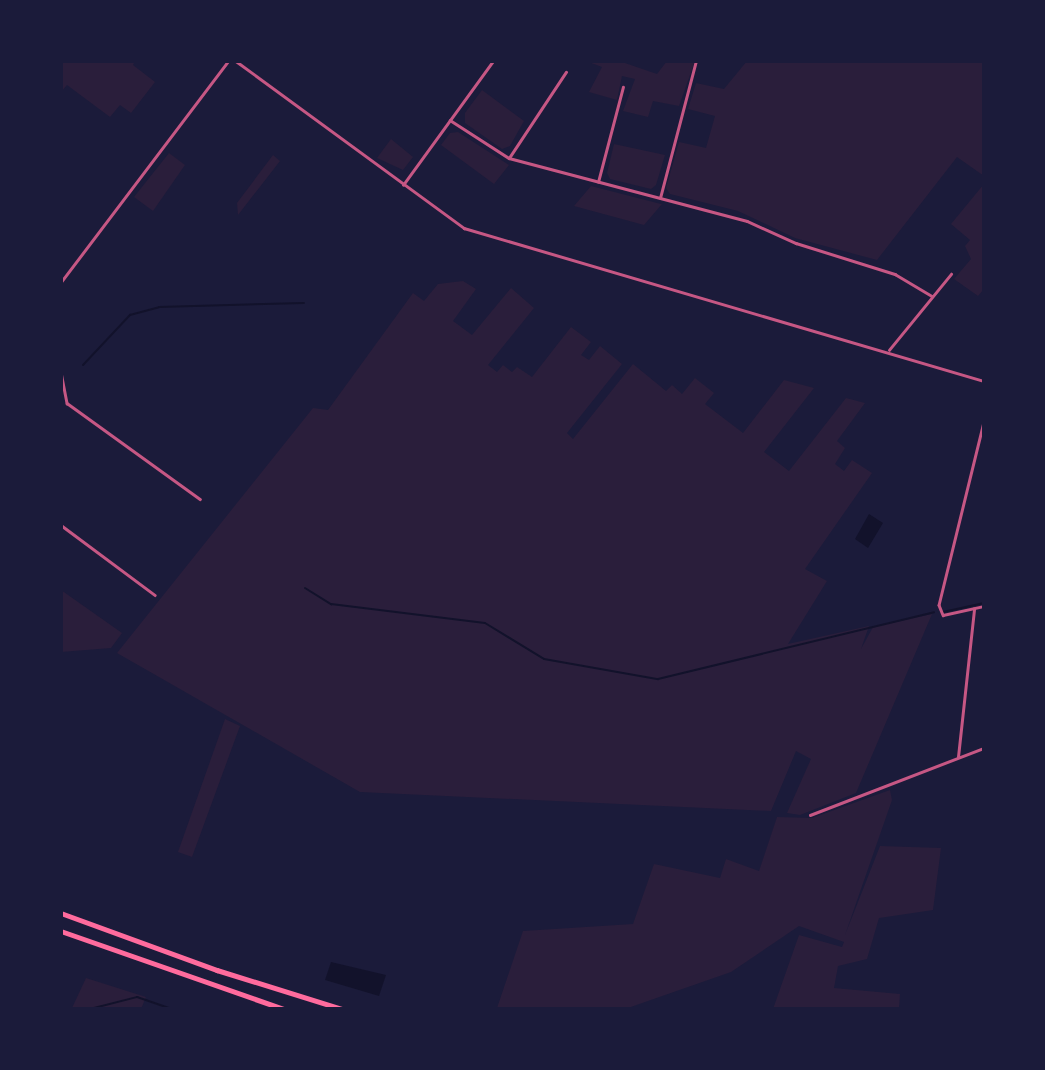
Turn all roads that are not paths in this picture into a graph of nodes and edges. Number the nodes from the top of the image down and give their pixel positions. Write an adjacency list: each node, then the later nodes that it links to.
1 (228, 61): 13 (street)
2 (236, 61): 10 (street)
3 (493, 61): 7 (street)
4 (696, 61): 11 (street)
5 (566, 72): 8 (street)
6 (623, 87): 9 (street)
7 (450, 120): 8 (street); 10 (street)
8 (509, 158): 9 (street)
9 (598, 182): 11 (street)
10 (402, 185): 15 (street)
11 (660, 198): 14 (street)
12 (951, 274): 14 (street)
13 (61, 282)
14 (932, 296): 15 (street)
15 (889, 350): 17 (street)
16 (61, 372): 19 (street)
17 (984, 382)
18 (984, 422): 23 (street)
19 (200, 499)
20 (61, 526): 21 (street)
21 (155, 595)
22 (984, 606): 23 (street)
23 (974, 609): 25 (street)
24 (984, 748): 25 (street)
25 (958, 757): 26 (street)
26 (810, 815)
27 (61, 913): 30 (highway)
28 (61, 931): 29 (highway)
29 (284, 1009)
30 (342, 1009)

